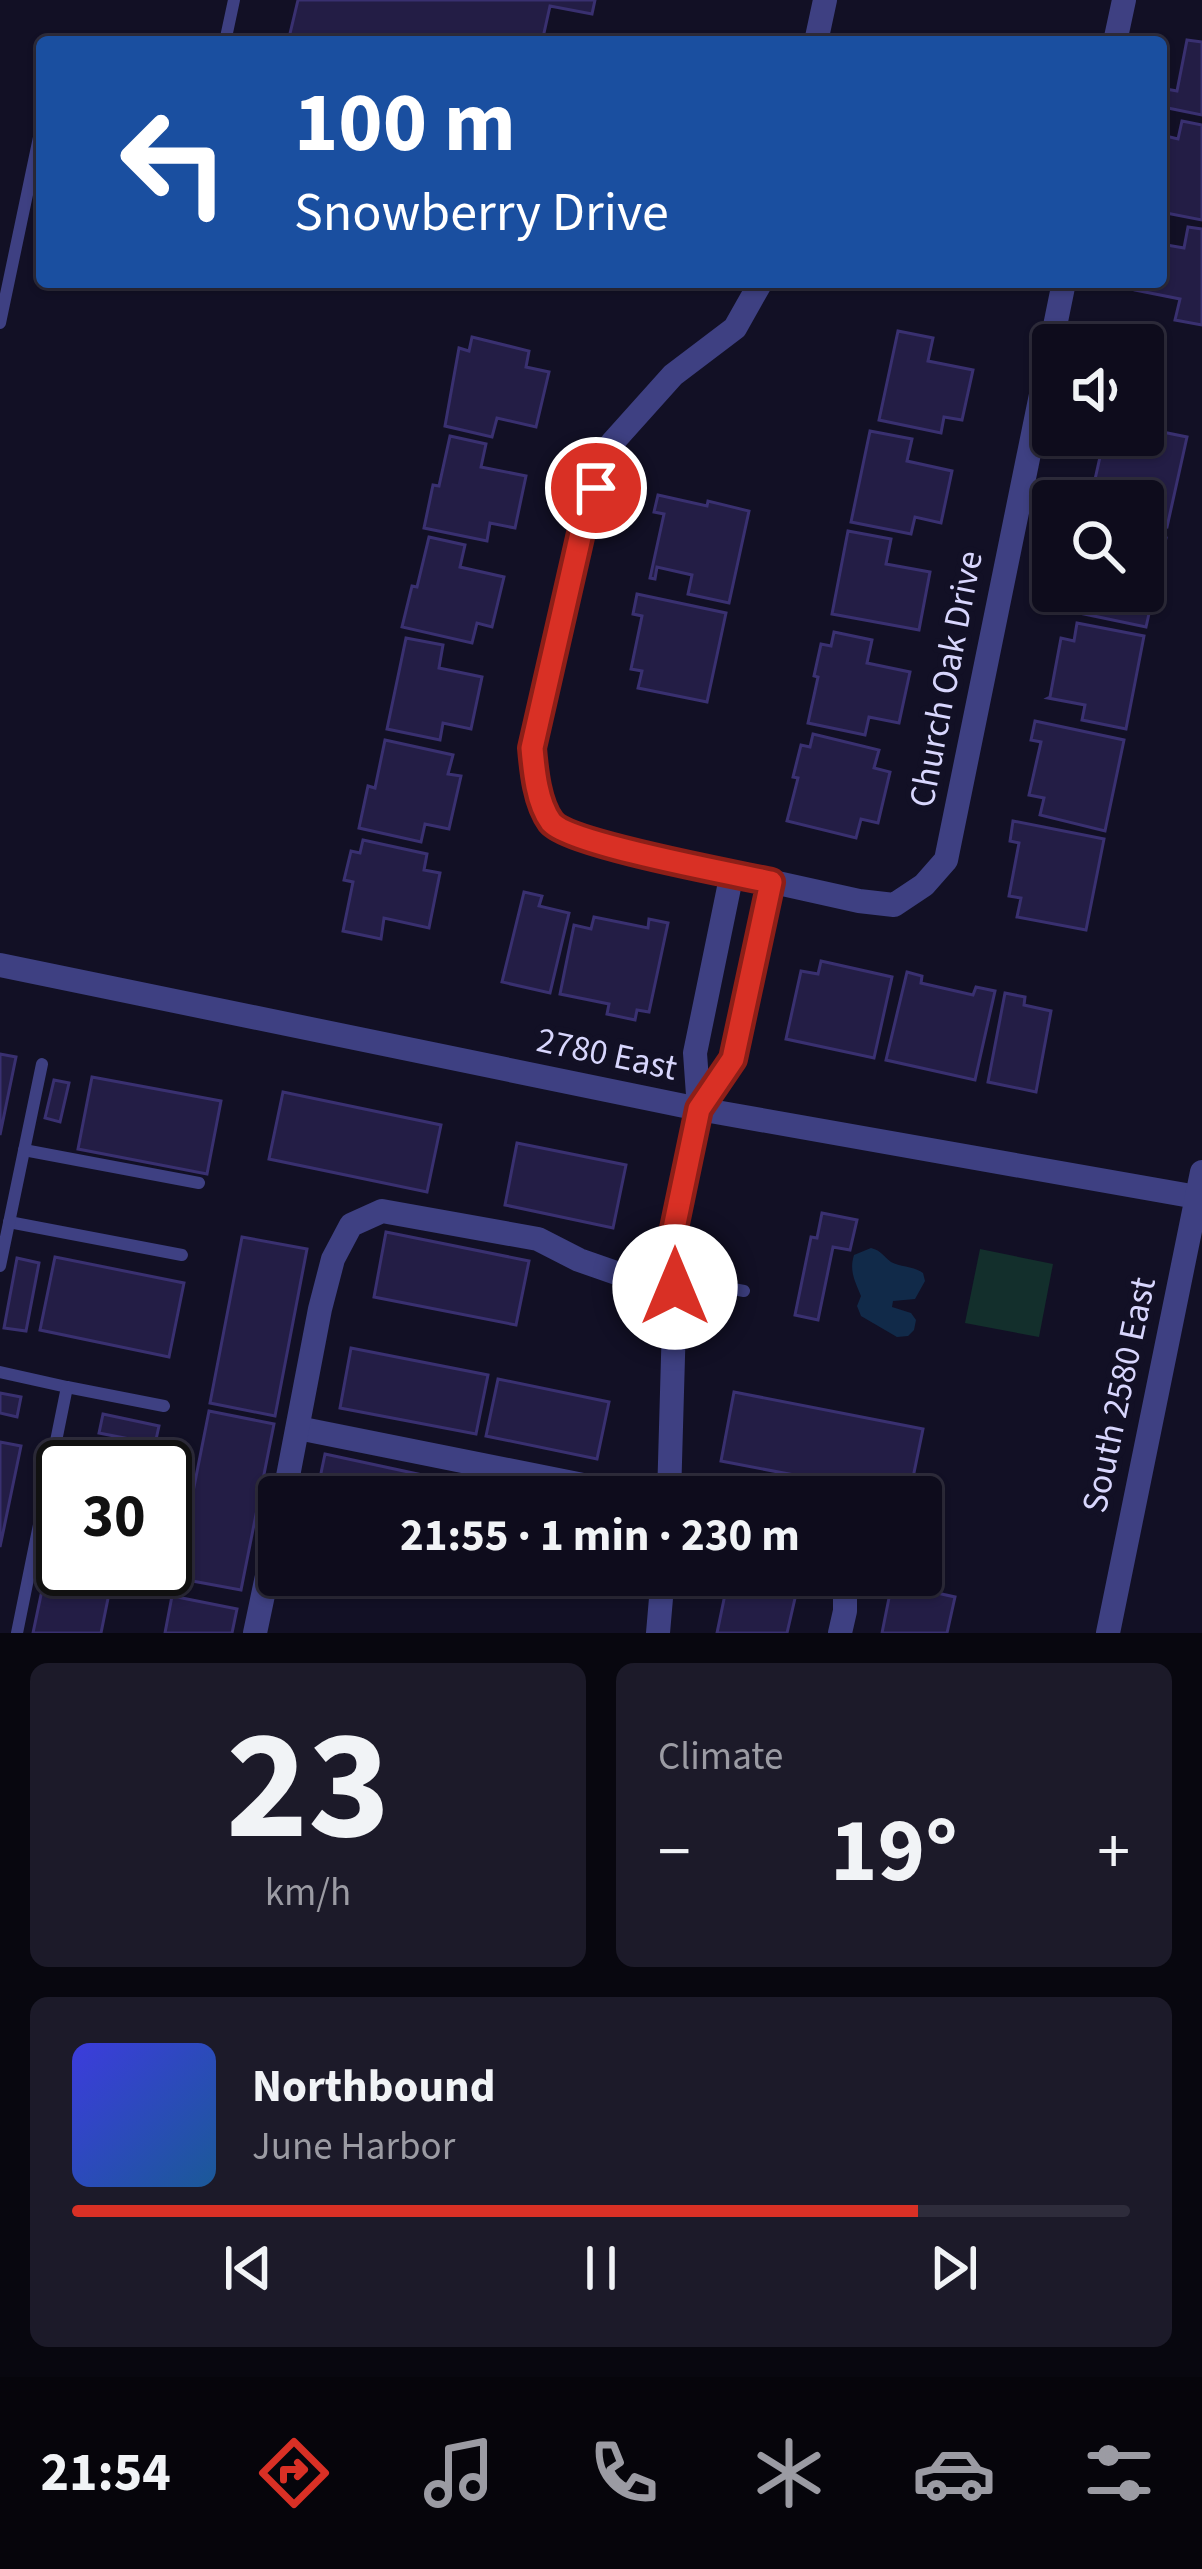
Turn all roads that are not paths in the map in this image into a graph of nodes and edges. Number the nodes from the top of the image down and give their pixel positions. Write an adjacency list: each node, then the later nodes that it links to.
1 (234, 0): 4 (lane)
2 (825, 0): 5 (street)
3 (1124, 0): 6 (street)
4 (226, 36)
5 (817, 36)
6 (1116, 36)
7 (36, 152): 10 (lane)
8 (758, 288): 11 (street, Church Oak Drive)
9 (1063, 288): 12 (street, Church Oak Drive)
10 (0, 323)
11 (732, 873): 12 (street, Church Oak Drive); 15 (street)
12 (771, 882): 15 (street)
13 (0, 965): 15 (street, 2780 East)
14 (42, 1064): 16 (lane)
15 (699, 1109): 18 (street, 2780 East); 22 (street)
16 (24, 1150): 17 (lane); 19 (lane)
17 (199, 1183)
18 (1200, 1189): 38 (street, South 2580 East)
19 (9, 1222): 20 (lane); 21 (lane)
20 (182, 1255)
21 (0, 1266)
22 (675, 1287): 23 (lane); 27 (street); 30 (street)
23 (744, 1291)
24 (0, 1372): 25 (lane)
25 (68, 1387): 26 (lane); 34 (lane)
26 (164, 1406)
27 (298, 1428): 28 (street); 29 (street)
28 (288, 1476)
29 (538, 1476)
30 (670, 1476)
31 (263, 1596): 35 (street)
32 (661, 1596): 36 (street)
33 (845, 1596): 37 (street)
34 (17, 1633)
35 (255, 1633)
36 (658, 1633)
37 (840, 1633)
38 (1108, 1633)

